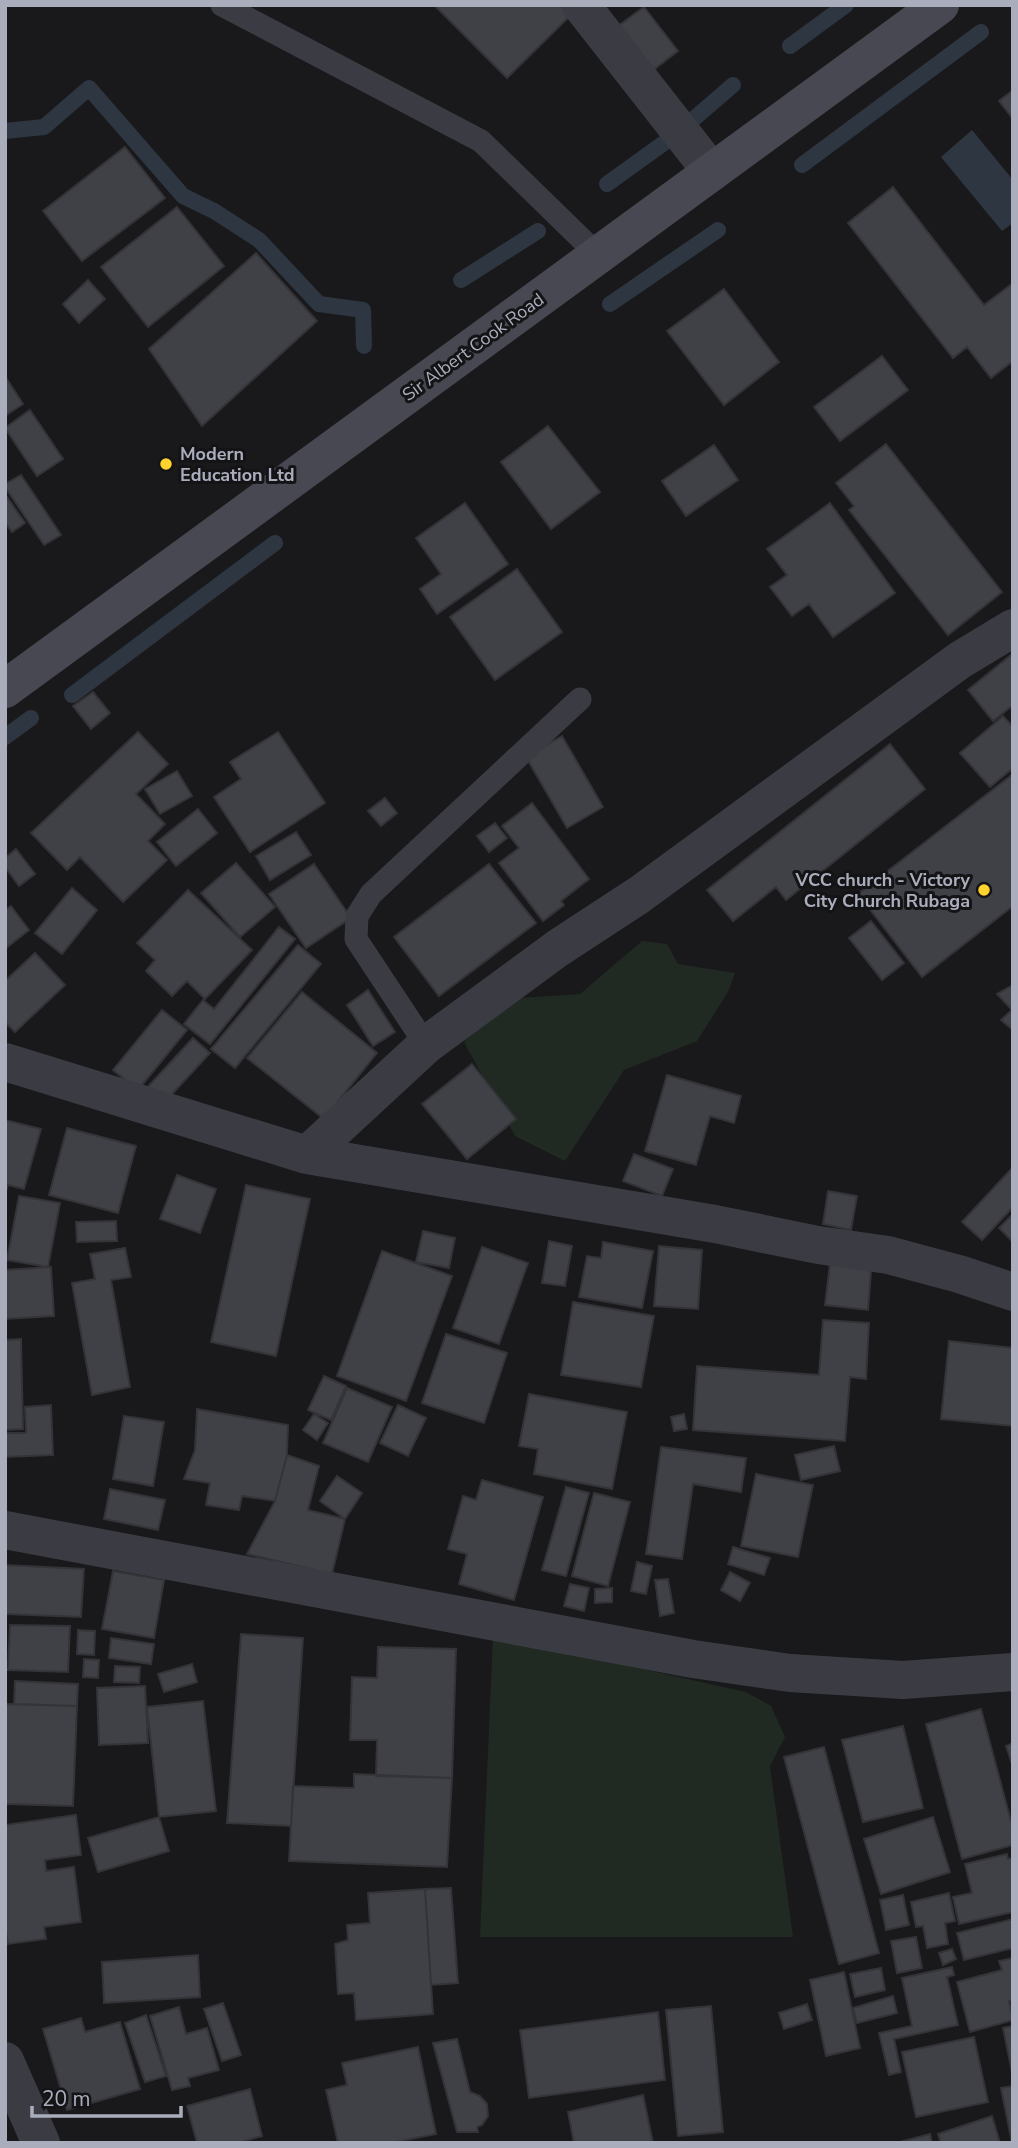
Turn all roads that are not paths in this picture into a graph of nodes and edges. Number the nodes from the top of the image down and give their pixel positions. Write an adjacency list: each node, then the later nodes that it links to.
1 (222, 5): 5 (lane)
2 (581, 5): 4 (street)
3 (940, 5): 4 (main road, Sir Albert Cook Road)
4 (712, 172): 5 (main road, Sir Albert Cook Road)
5 (598, 255): 7 (main road, Sir Albert Cook Road)
6 (1013, 628): 9 (street)
7 (5, 689)
8 (580, 699): 9 (lane)
9 (426, 1045): 11 (street)
10 (5, 1062): 11 (street)
11 (307, 1154): 12 (street)
12 (1013, 1292)
13 (5, 1530): 14 (street)
14 (1013, 1672)
15 (5, 2061): 16 (street)
16 (40, 2143)

